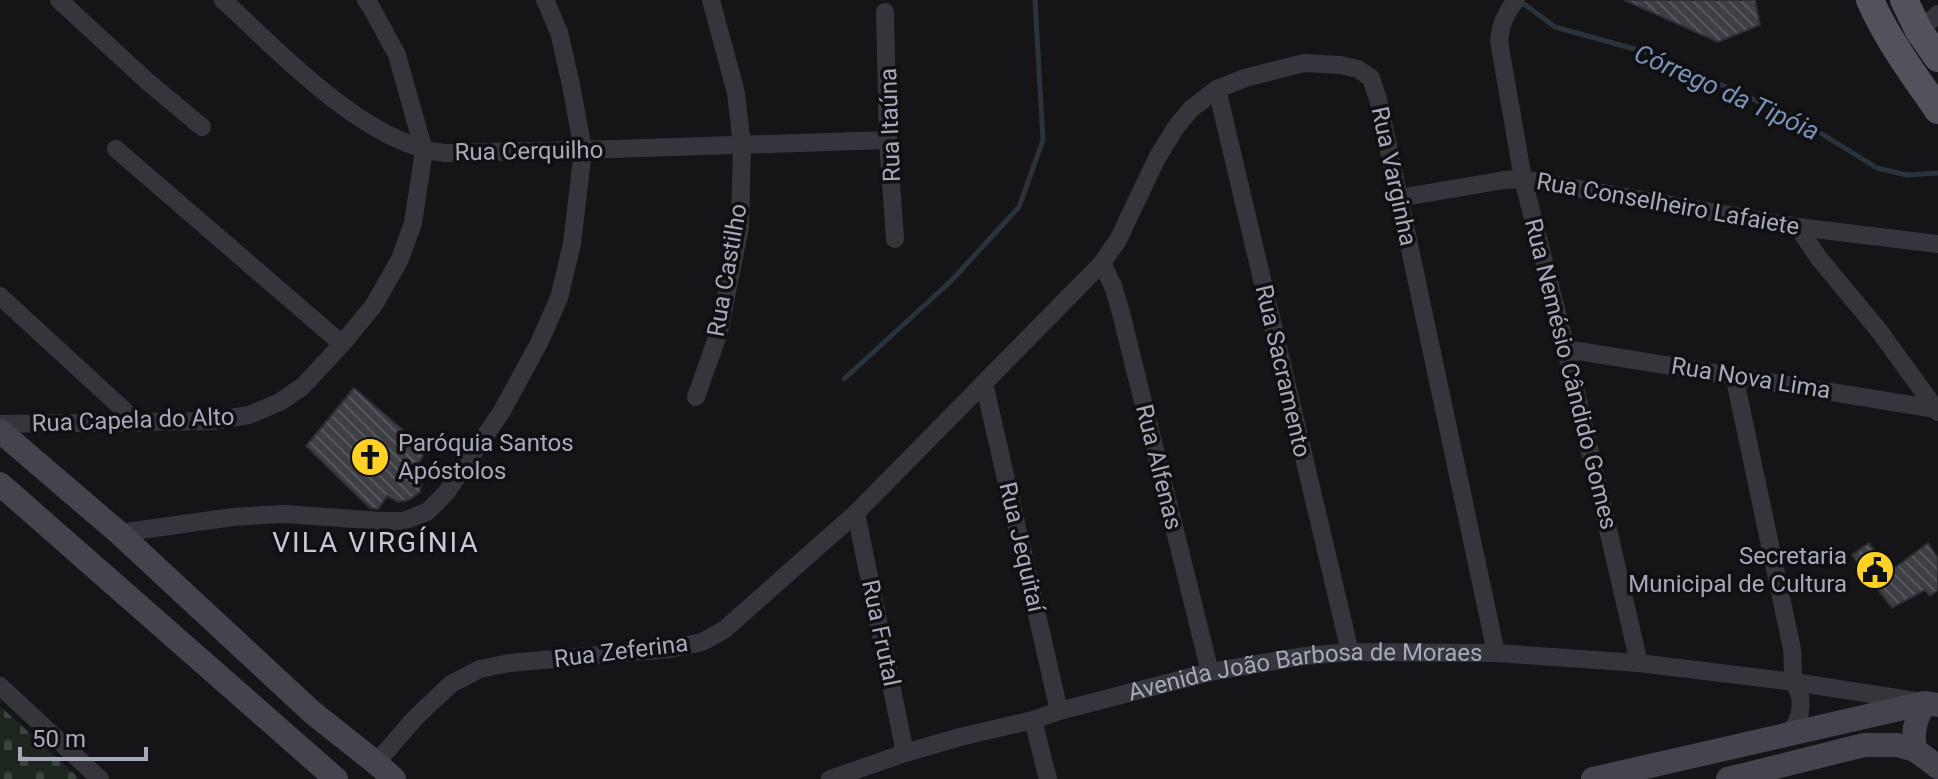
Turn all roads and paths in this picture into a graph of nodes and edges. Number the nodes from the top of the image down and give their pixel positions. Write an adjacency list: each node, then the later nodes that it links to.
1 (59, 0): 14 (street)
2 (223, 0): 19 (street, Rua Cerquilho)
3 (366, 0): 19 (street, Rua Capela do Alto)
4 (545, 0): 18 (street)
5 (711, 0): 16 (street, Rua Castilho)
6 (1870, 0): 13 (main road)
7 (1904, 0): 10 (main road)
8 (1511, 7): 20 (street, Rua Nemésio Cândido Gomes)
9 (885, 12): 15 (street, Rua Itaúna)
10 (1929, 22): 11 (main road)
11 (1938, 58)
12 (1217, 89): 21 (street, Rua Varginha); 25 (street, Rua Varginha); 39 (street, Rua Sacramento)
13 (1938, 110)
14 (202, 127)
15 (888, 140): 16 (street, Rua Cerquilho); 23 (street, Rua Itaúna)
16 (742, 145): 18 (street, Rua Cerquilho); 31 (street, Rua Castilho)
17 (116, 149): 27 (street)
18 (583, 150): 19 (street, Rua Cerquilho); 38 (street)
19 (424, 151): 27 (street, Rua Capela do Alto)
20 (1523, 179): 21 (street, Rua Conselheiro Lafaiete); 22 (street, Rua Conselheiro Lafaiete); 28 (street, Rua Nemésio Cândido Gomes)
21 (1399, 198): 40 (street, Rua Varginha)
22 (1798, 227): 24 (street, Rua Conselheiro Lafaiete); 32 (street)
23 (895, 239)
24 (1938, 244)
25 (1102, 263): 30 (street, Rua Varginha); 42 (street, Rua Alfenas)
26 (0, 296): 33 (street)
27 (342, 344): 33 (street, Rua Capela do Alto)
28 (1566, 349): 29 (street, Rua Nova Lima); 41 (street, Rua Nemésio Cândido Gomes)
29 (1734, 375): 32 (street, Rua Nova Lima); 43 (street)
30 (984, 383): 37 (street, Rua Varginha); 46 (street, Rua Jequitaí)
31 (696, 397)
32 (1937, 410)
33 (138, 423): 34 (street, Rua Capela do Alto)
34 (0, 424)
35 (0, 431): 38 (main road)
36 (0, 484): 55 (main road)
37 (856, 513): 50 (street, Rua Frutal); 52 (street, Rua Zeferina)
38 (119, 533): 52 (main road)
39 (1350, 652): 40 (street, Avenida João Barbosa de Moraes); 42 (street, Avenida João Barbosa de Moraes)
40 (1496, 653): 41 (street, Avenida João Barbosa de Moraes)
41 (1639, 663): 43 (street, Avenida João Barbosa de Moraes)
42 (1210, 672): 46 (street, Avenida João Barbosa de Moraes)
43 (1794, 682): 45 (street, Avenida João Barbosa de Moraes); 48 (street)
44 (0, 686): 54 (street)
45 (1932, 704): 48 (main road); 49 (main road)
46 (1059, 711): 47 (street, Avenida João Barbosa de Moraes)
47 (1033, 720): 50 (street, Avenida João Barbosa de Moraes); 57 (street)
48 (1788, 735): 58 (main road)
49 (1915, 750): 51 (main road); 59 (main road)
50 (905, 753): 53 (street, Avenida João Barbosa de Moraes)
51 (1938, 767)
52 (385, 771)
53 (853, 774): 56 (street, Avenida João Barbosa de Moraes)
54 (100, 779)
55 (336, 779)
56 (830, 779)
57 (1048, 779)
58 (1593, 779)
59 (1728, 779)

